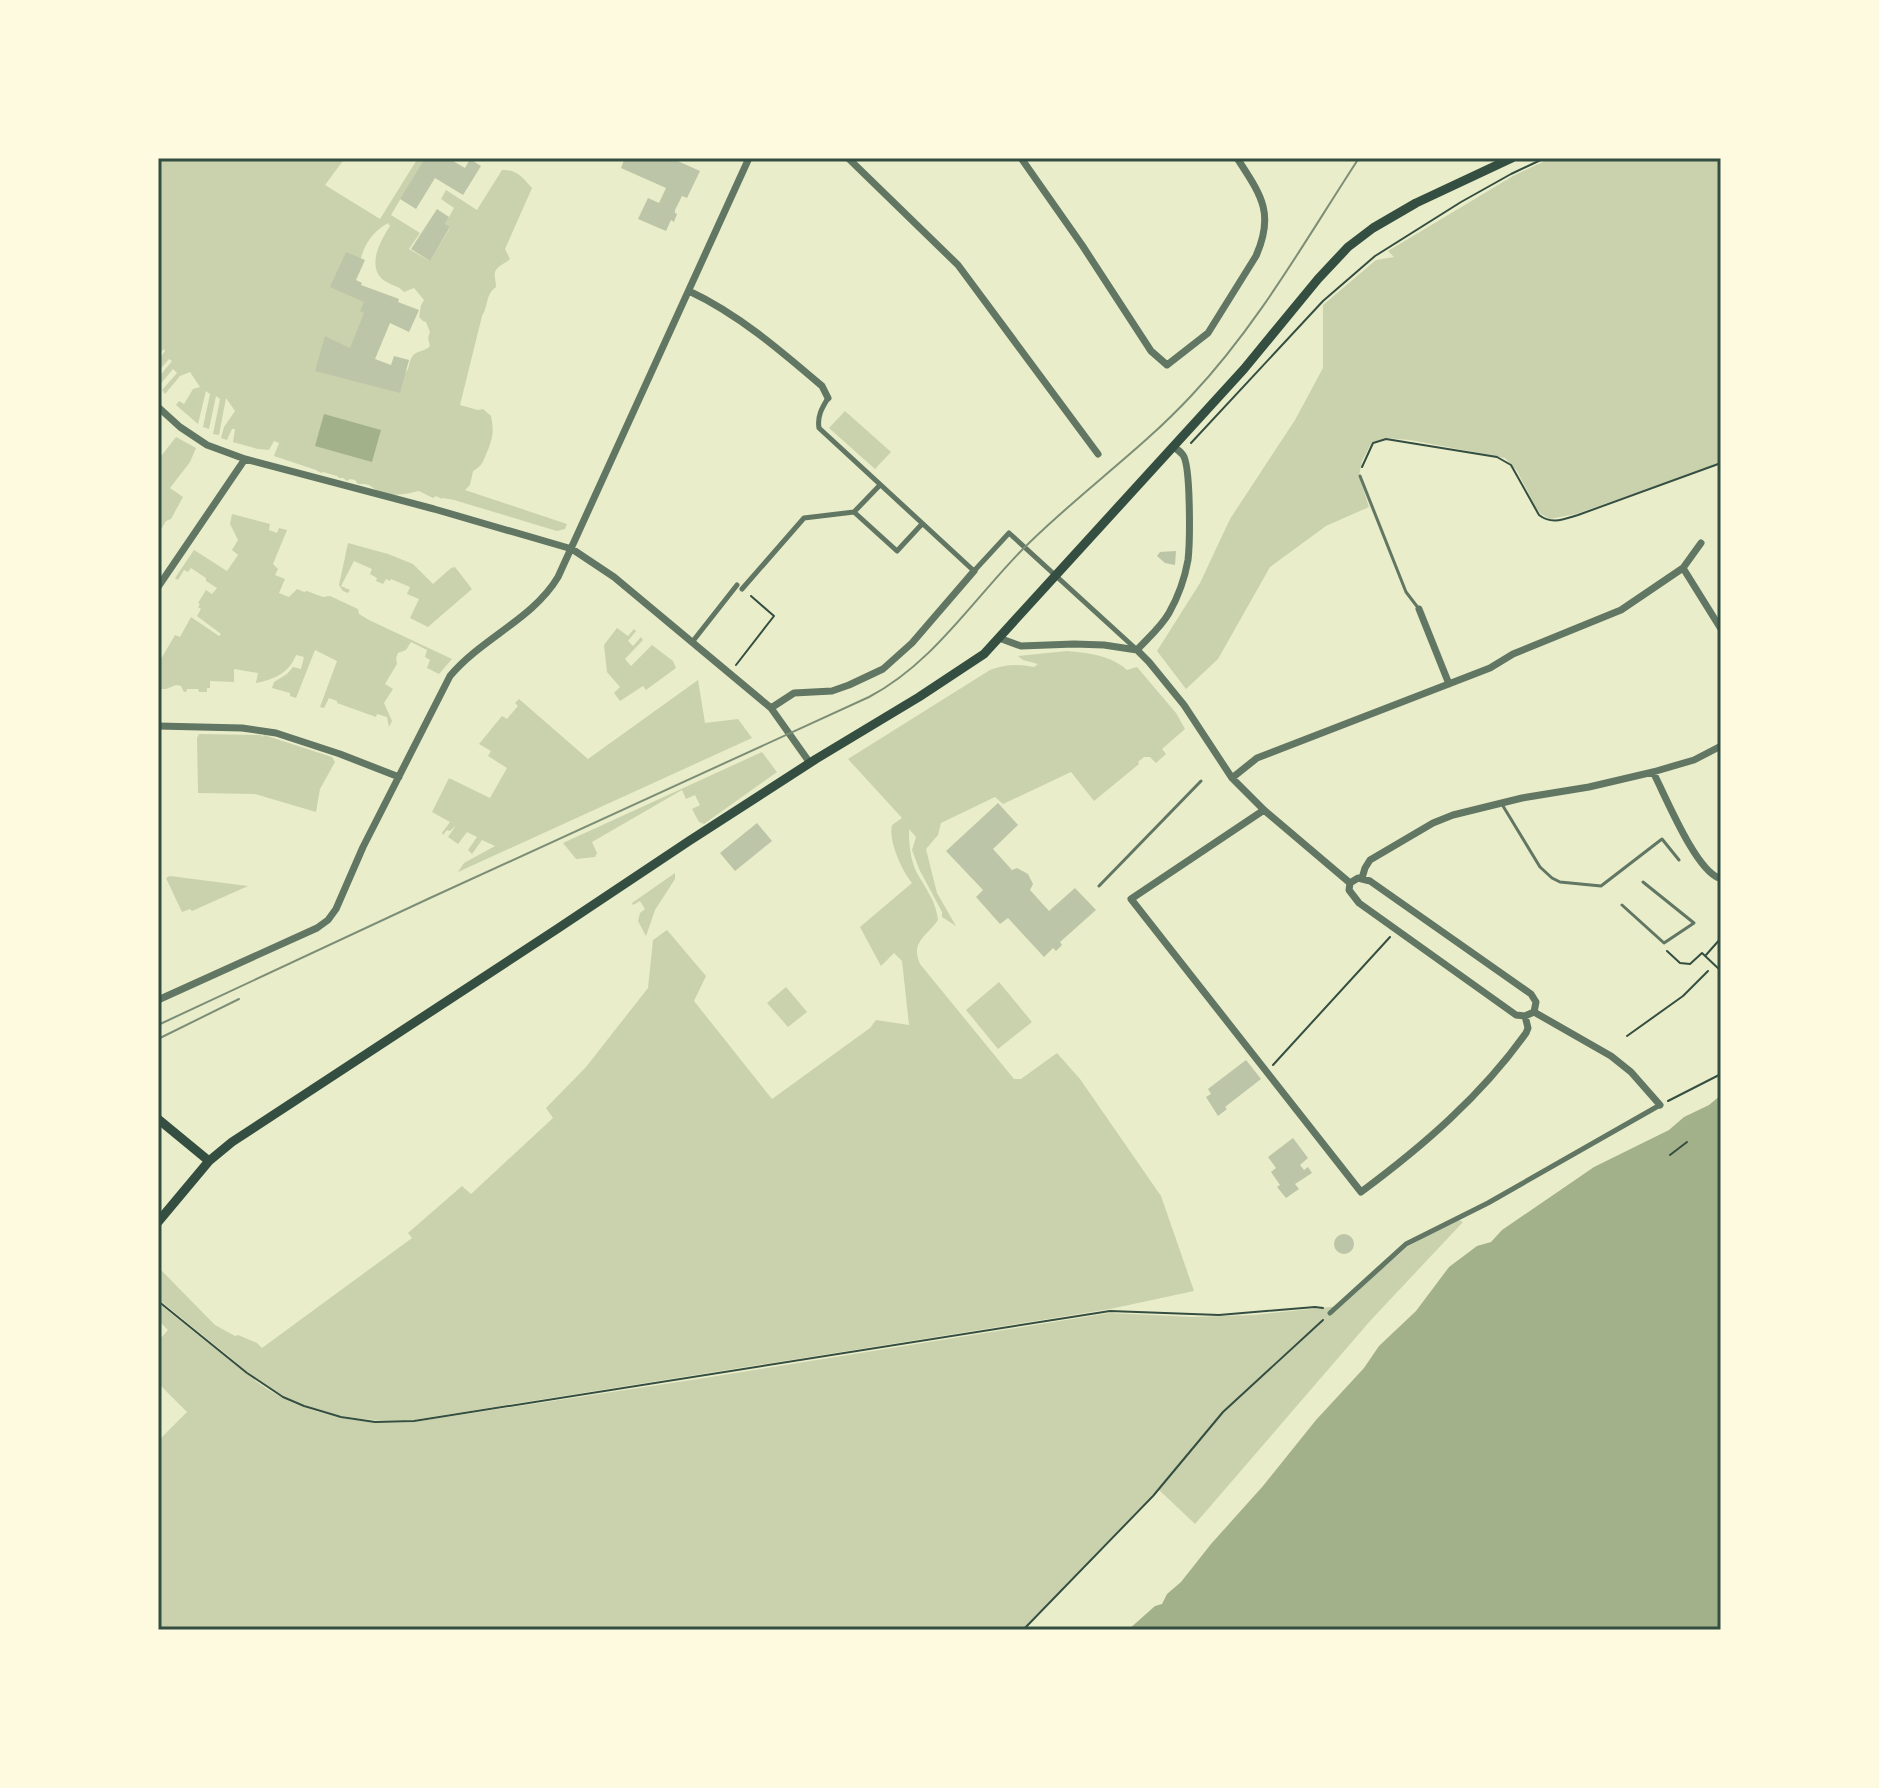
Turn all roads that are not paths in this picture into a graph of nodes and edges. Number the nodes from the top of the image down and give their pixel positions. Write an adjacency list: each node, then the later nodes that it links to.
1 (749, 158): 6 (street)
2 (848, 158): 10 (street)
3 (1021, 158): 4 (street)
4 (1237, 158)
5 (1512, 158): 9 (main road)
6 (689, 291): 7 (street); 17 (street)
7 (828, 398): 13 (street)
8 (158, 407): 11 (street)
9 (1173, 447): 20 (main road); 26 (street)
10 (1098, 454)
11 (245, 459): 17 (street); 21 (street)
12 (1360, 476): 22 (lane)
13 (880, 485): 14 (street); 15 (street)
14 (854, 512): 15 (street); 25 (street)
15 (922, 524): 19 (street)
16 (1701, 543): 18 (street)
17 (572, 549): 25 (street); 33 (street)
18 (1683, 568): 23 (street); 27 (street)
19 (974, 571): 20 (street); 28 (street)
20 (1055, 576): 24 (main road); 26 (street)
21 (158, 587)
22 (1419, 609): 27 (street)
23 (1721, 629)
24 (999, 638): 26 (street); 31 (main road)
25 (693, 641): 28 (street)
26 (1137, 650): 34 (street)
27 (1449, 684): 34 (street)
28 (771, 708): 31 (street)
29 (158, 726): 33 (street)
30 (1721, 746): 32 (street)
31 (810, 763): 50 (main road)
32 (1653, 772): 36 (street); 39 (street)
33 (399, 777): 45 (street)
34 (1232, 778): 37 (street)
35 (1201, 781): 43 (lane)
36 (1501, 803): 38 (lane); 40 (street)
37 (1264, 810): 42 (street); 47 (street)
38 (1679, 860)
39 (1720, 877)
40 (1362, 878): 42 (street); 46 (street)
41 (1643, 882): 44 (lane)
42 (1350, 883): 47 (street)
43 (1099, 886)
44 (1622, 905)
45 (158, 1000)
46 (1534, 1012): 47 (street); 48 (street)
47 (1525, 1016)
48 (1660, 1105): 52 (street)
49 (158, 1120): 50 (main road)
50 (209, 1161): 51 (main road)
51 (158, 1222)
52 (1330, 1313)

